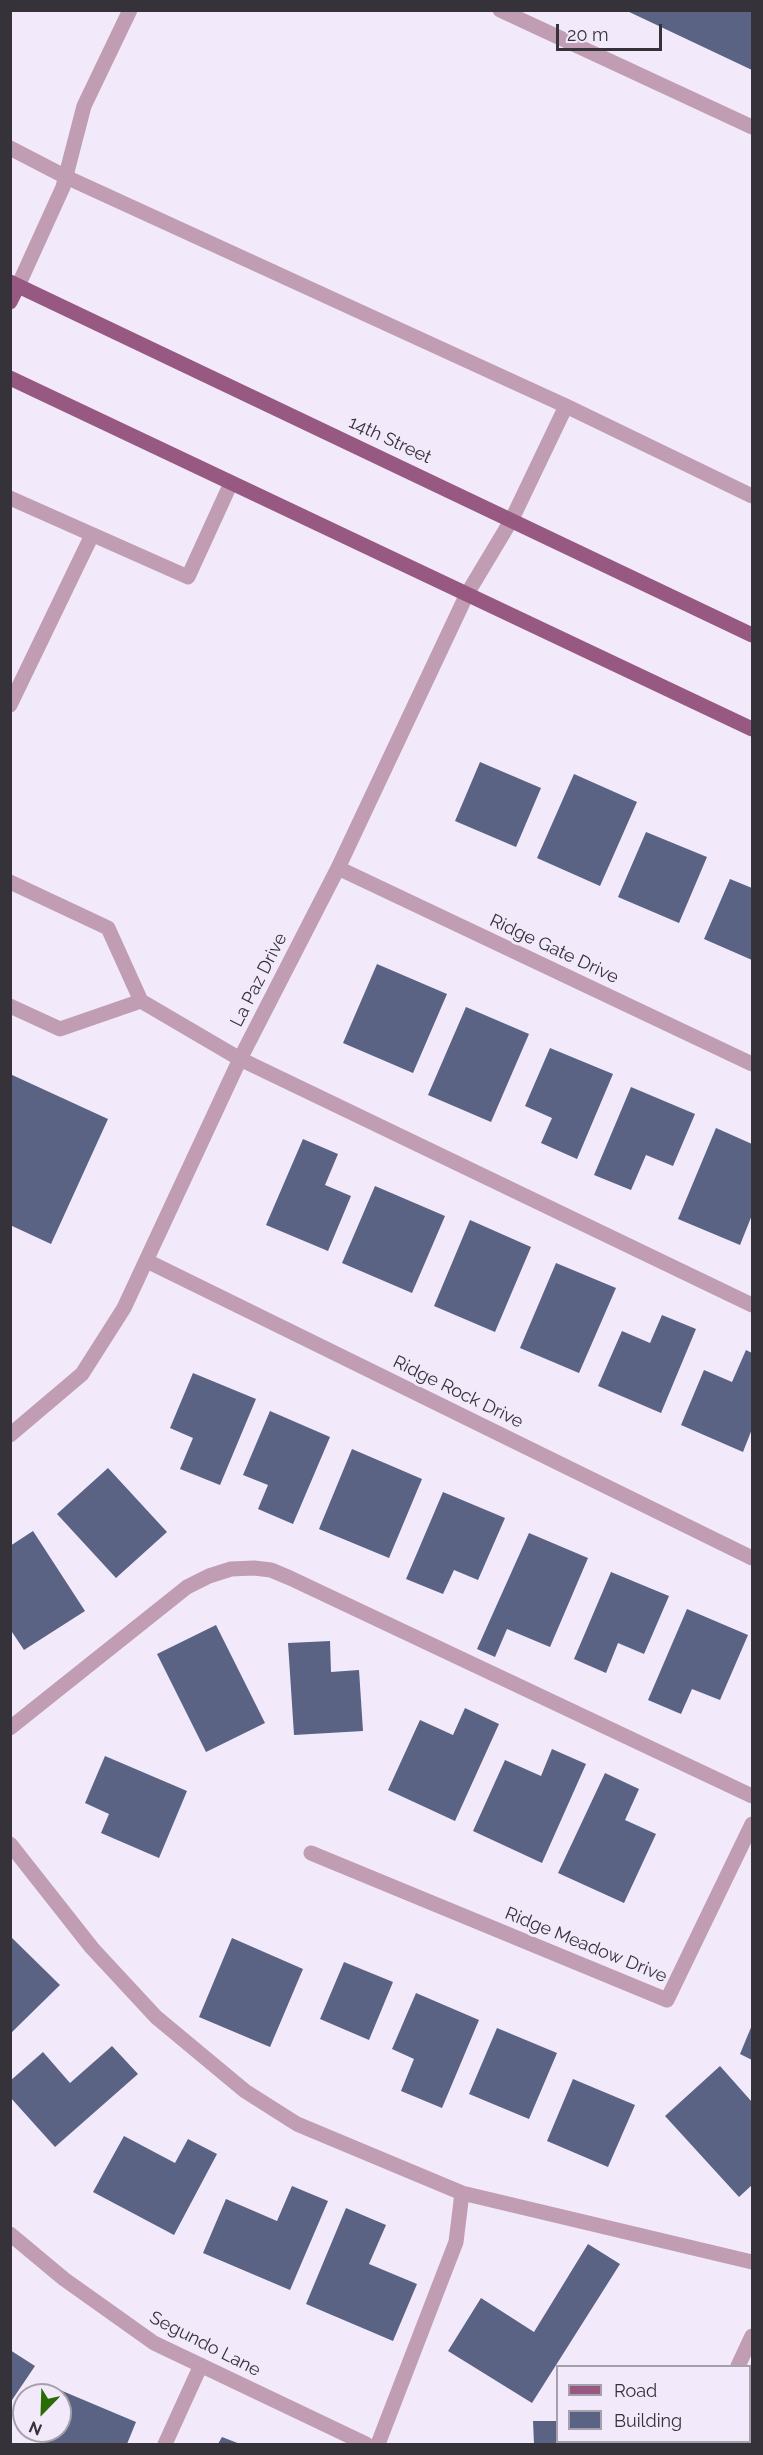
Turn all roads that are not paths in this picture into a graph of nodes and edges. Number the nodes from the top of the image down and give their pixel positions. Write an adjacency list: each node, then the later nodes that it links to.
1 (130, 10): 5 (street)
2 (500, 10): 3 (street)
3 (753, 127)
4 (10, 148): 5 (street)
5 (66, 177): 6 (street); 9 (street)
6 (14, 284): 7 (main road); 13 (main road, 14th Street)
7 (10, 302)
8 (10, 378): 10 (main road)
9 (566, 406): 11 (street); 13 (street, La Paz Drive)
10 (231, 483): 14 (street); 15 (main road)
11 (753, 496)
12 (10, 498): 14 (street)
13 (512, 519): 15 (street, La Paz Drive); 16 (main road, 14th Street)
14 (92, 535): 17 (street)
15 (467, 594): 18 (main road); 19 (street, La Paz Drive)
16 (753, 635)
17 (10, 705)
18 (753, 729)
19 (338, 868): 23 (street, La Paz Drive); 24 (street, Ridge Gate Drive)
20 (10, 882): 21 (street)
21 (141, 1001): 22 (street); 23 (street)
22 (10, 1006)
23 (240, 1059): 25 (street, La Paz Drive); 26 (street)
24 (753, 1064)
25 (147, 1261): 27 (street, La Paz Drive); 28 (street, Ridge Rock Drive)
26 (753, 1305)
27 (10, 1435)
28 (753, 1558)
29 (10, 1728): 30 (street)
30 (753, 1796)
31 (753, 1824): 33 (street, Ridge Meadow Drive)
32 (10, 1844): 34 (street)
33 (311, 1853)
34 (462, 2193): 36 (street); 42 (street)
35 (10, 2235): 38 (street, Segundo Lane)
36 (753, 2262)
37 (753, 2336): 39 (street)
38 (201, 2365): 40 (street); 41 (street, Segundo Lane)
39 (739, 2365)
40 (165, 2445)
41 (366, 2445)
42 (378, 2445)

